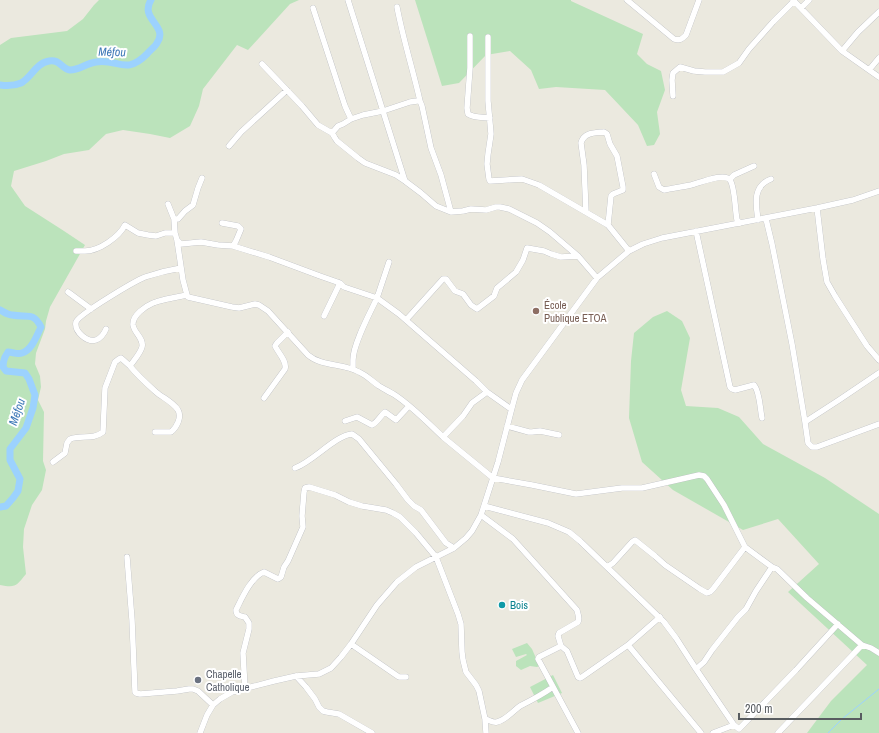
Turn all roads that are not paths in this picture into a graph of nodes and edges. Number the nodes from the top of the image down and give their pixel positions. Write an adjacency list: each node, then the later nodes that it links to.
1 (348, 0): 20 (street)
2 (627, 0): 3 (street)
3 (699, 0)
4 (809, 0): 8 (street)
5 (794, 1): 8 (street); 18 (street)
6 (397, 7): 19 (street)
7 (313, 8): 22 (street)
8 (801, 8): 12 (street)
9 (879, 12): 12 (street)
10 (470, 36): 21 (street)
11 (488, 37): 21 (street)
12 (842, 51): 15 (street)
13 (879, 58): 15 (street)
14 (262, 64): 17 (street)
15 (869, 70): 16 (street)
16 (879, 77)
17 (287, 90): 23 (street); 24 (street)
18 (673, 96)
19 (420, 102): 20 (street); 34 (street)
20 (383, 111): 22 (street); 30 (street)
21 (490, 118): 35 (street)
22 (351, 119): 23 (street)
23 (332, 133): 30 (street)
24 (229, 146)
25 (754, 166): 28 (street)
26 (654, 174): 28 (street)
27 (202, 178): 36 (street)
28 (730, 179): 40 (street)
29 (771, 180): 38 (street)
30 (405, 181): 34 (street)
31 (879, 191): 33 (street)
32 (168, 204): 36 (street)
33 (817, 208): 37 (street); 61 (street)
34 (451, 212): 48 (street)
35 (586, 212): 41 (street); 41 (street)
36 (174, 219): 43 (street)
37 (766, 219): 38 (street); 71 (street)
38 (758, 220): 40 (street)
39 (222, 223): 45 (street)
40 (740, 223): 42 (street)
41 (608, 225): 47 (street)
42 (696, 232): 47 (street); 69 (street)
43 (175, 233): 44 (street); 46 (street)
44 (177, 240): 45 (street); 50 (street)
45 (233, 246): 52 (street)
46 (76, 251)
47 (629, 251): 51 (street)
48 (578, 256): 51 (street); 58 (street)
49 (389, 262): 55 (street)
50 (181, 268): 54 (street); 56 (street)
51 (597, 278): 68 (street)
52 (340, 283): 55 (street); 57 (street)
53 (68, 292): 56 (street)
54 (187, 295): 60 (street); 62 (street)
55 (377, 298): 58 (street); 63 (street)
56 (91, 309): 59 (street)
57 (324, 316)
58 (406, 320): 65 (street)
59 (106, 329)
60 (288, 332): 63 (street); 66 (street)
61 (879, 360)
62 (130, 366): 74 (street); 77 (street)
63 (353, 369): 67 (street)
64 (879, 373): 71 (street)
65 (487, 392): 68 (street); 76 (street)
66 (264, 398)
67 (409, 406): 70 (street); 76 (street)
68 (511, 409): 73 (street)
69 (762, 418)
70 (345, 421)
71 (805, 422): 72 (street)
72 (879, 424)
73 (507, 426): 75 (street); 79 (street)
74 (155, 432)
75 (559, 435)
76 (443, 437): 79 (street)
77 (53, 462)
78 (295, 468): 83 (street)
79 (493, 478): 80 (street); 82 (street)
80 (484, 506): 81 (street); 86 (street)
81 (480, 516): 83 (street); 93 (street)
82 (745, 547): 86 (street); 87 (street)
83 (454, 548): 85 (street)
84 (127, 557): 100 (street)
85 (436, 557): 90 (street); 99 (street); 101 (street)
86 (607, 567): 88 (street)
87 (772, 567): 89 (street); 95 (street)
88 (660, 618): 91 (street); 95 (street)
89 (838, 624): 92 (street); 103 (street)
90 (351, 644): 96 (street); 97 (street)
91 (628, 645): 93 (street); 108 (street)
92 (862, 645): 94 (street); 110 (street)
93 (561, 646): 98 (street)
94 (879, 653)
95 (696, 670): 102 (street)
96 (296, 676): 99 (street); 105 (street)
97 (406, 677)
98 (553, 687): 101 (street); 107 (street)
99 (245, 688): 100 (street)
100 (214, 705): 104 (street)
101 (485, 719): 106 (street)
102 (734, 725): 103 (street); 109 (street)
103 (741, 731)
104 (200, 733)
105 (372, 733)
106 (486, 733)
107 (578, 733)
108 (701, 733)
109 (713, 733)
110 (778, 733)

